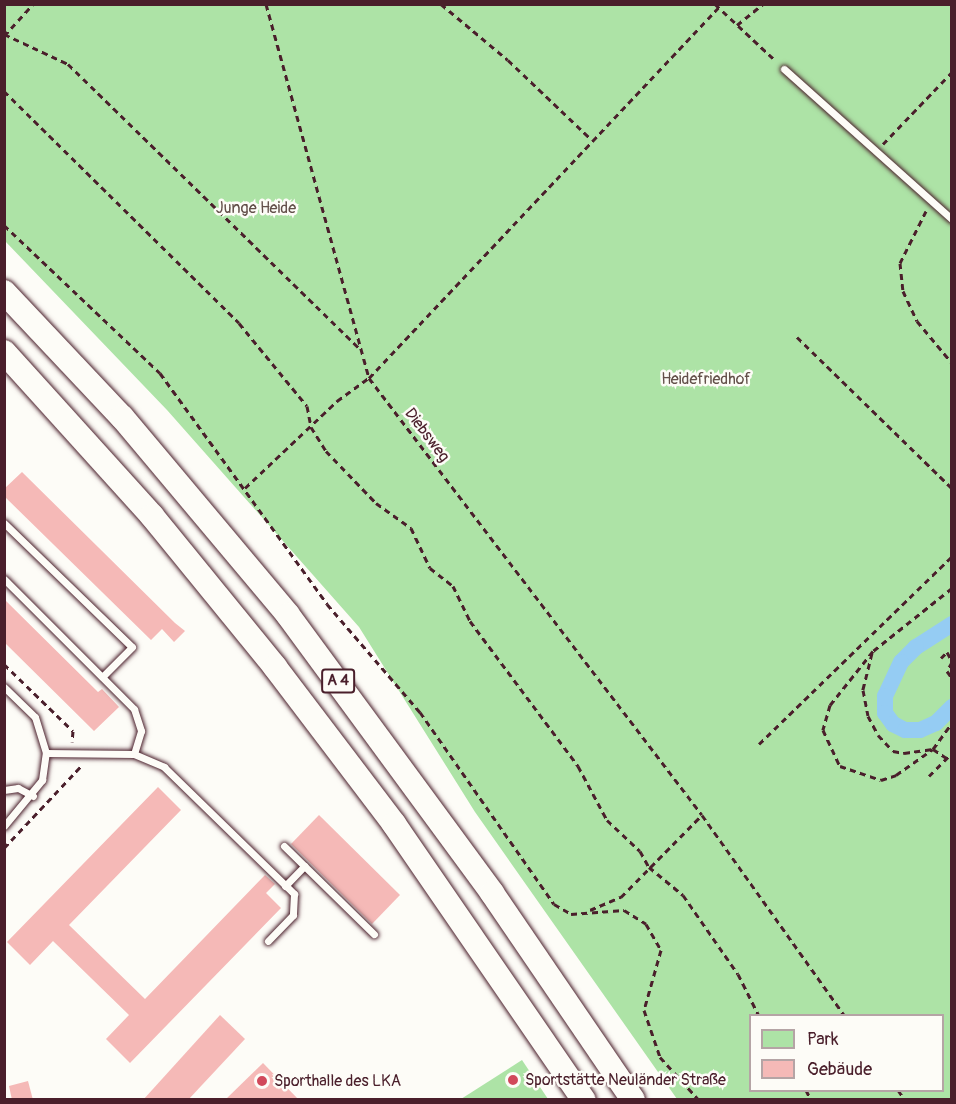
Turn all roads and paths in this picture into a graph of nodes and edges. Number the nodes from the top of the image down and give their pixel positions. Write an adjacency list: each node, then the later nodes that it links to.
1 (33, 4): 7 (path)
2 (266, 4): 18 (path, Diebsweg)
3 (441, 4): 11 (path)
4 (763, 4): 6 (path)
5 (716, 6): 6 (path); 11 (path)
6 (737, 25): 8 (path)
7 (5, 35): 18 (path)
8 (784, 69): 12 (lane)
9 (951, 72): 12 (path)
10 (4, 91): 22 (path)
11 (591, 139): 21 (path)
12 (876, 152): 13 (lane)
13 (931, 201): 14 (lane); 20 (path)
14 (951, 219)
15 (4, 225): 23 (path)
16 (4, 292): 64 (highway, A 4)
17 (797, 337): 24 (path)
18 (361, 350): 21 (path, Diebsweg)
19 (4, 352): 63 (highway, A 4)
20 (951, 363)
21 (369, 378): 22 (path); 51 (path, Diebsweg)
22 (311, 427): 23 (path); 56 (path)
23 (245, 488): 58 (path)
24 (951, 488)
25 (4, 523): 35 (lane)
26 (951, 556): 39 (path)
27 (4, 579): 35 (lane)
28 (951, 588): 30 (path)
29 (951, 594): 30 (path)
30 (945, 597): 31 (path)
31 (873, 651): 40 (path); 40 (path)
32 (941, 658): 33 (path)
33 (951, 661): 36 (path)
34 (4, 664): 42 (path)
35 (102, 677): 45 (lane)
36 (951, 678)
37 (4, 687): 41 (lane)
38 (951, 723): 40 (path)
39 (759, 744)
40 (933, 748): 46 (path)
41 (46, 753): 42 (lane); 50 (lane)
42 (71, 753): 44 (lane)
43 (951, 753): 46 (path)
44 (93, 754): 45 (lane); 54 (path)
45 (134, 754): 57 (lane)
46 (946, 758): 47 (path); 48 (path)
47 (951, 762)
48 (929, 776)
49 (4, 790): 50 (lane)
50 (33, 796): 52 (lane)
51 (702, 815): 56 (path); 62 (path, Diebsweg)
52 (4, 826)
53 (284, 846): 55 (lane)
54 (4, 848)
55 (304, 866): 57 (lane); 59 (lane)
56 (649, 867): 58 (path); 61 (path)
57 (285, 886): 60 (lane)
58 (586, 912): 65 (path)
59 (374, 934)
60 (268, 941)
61 (758, 1014)
62 (844, 1014)
63 (584, 1100)
64 (633, 1100)
65 (699, 1100)

